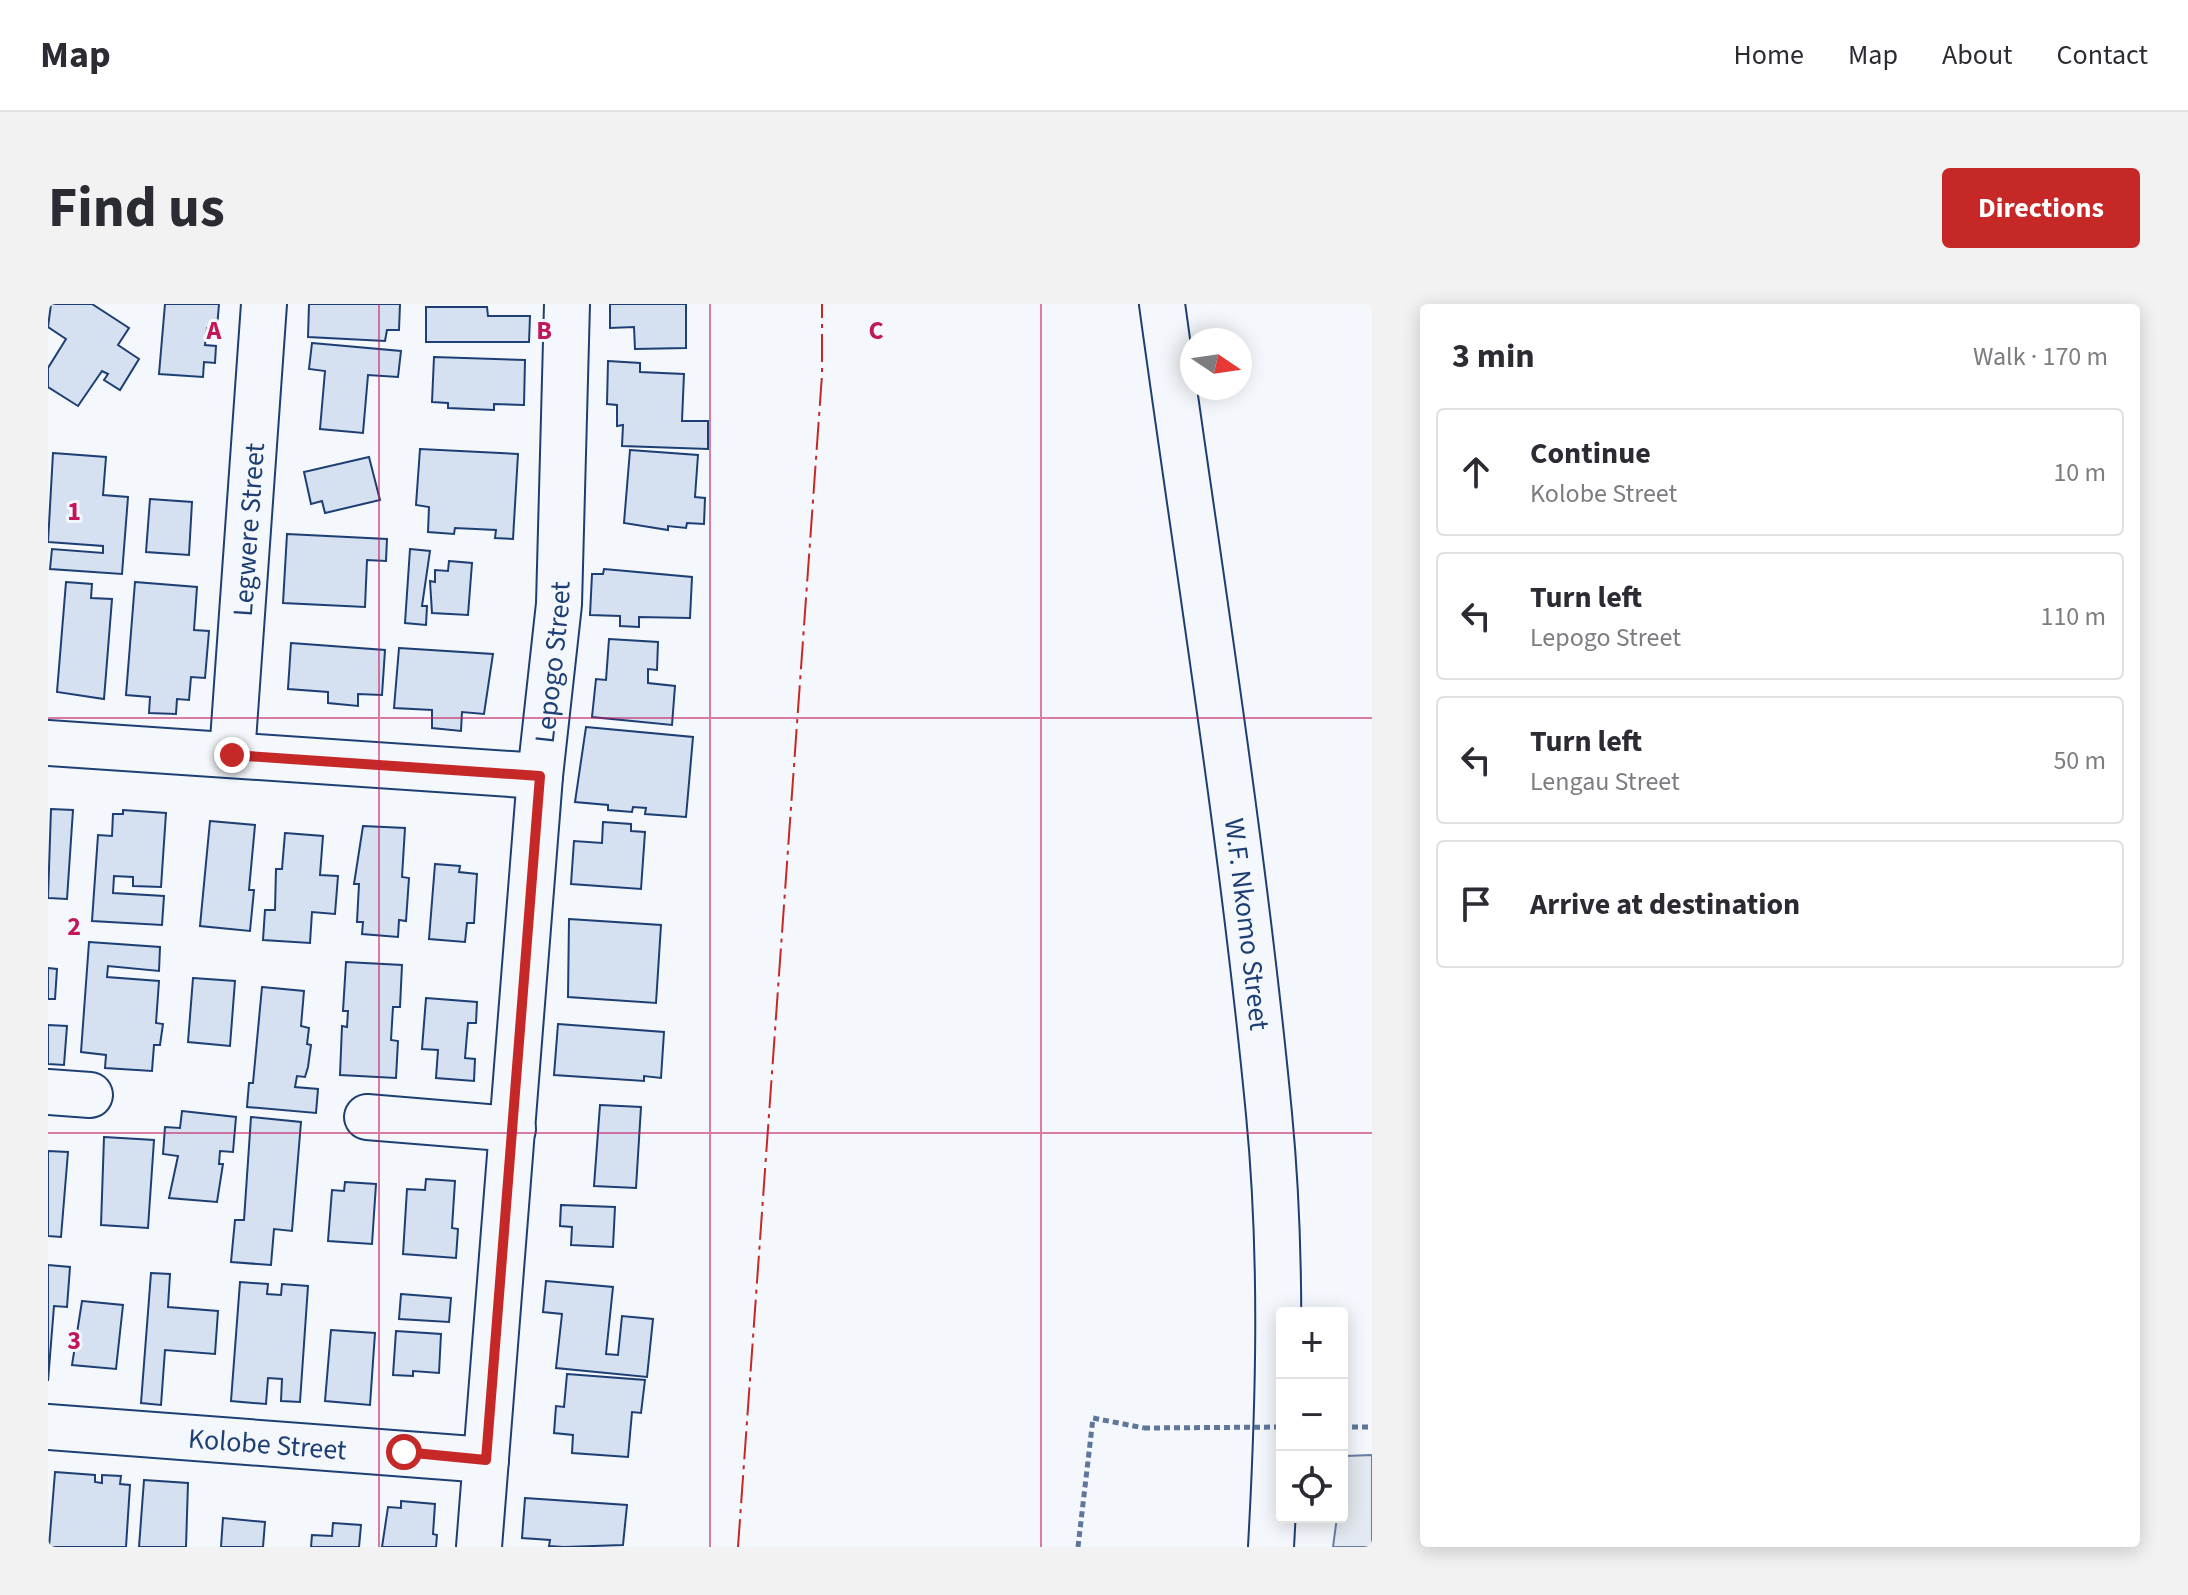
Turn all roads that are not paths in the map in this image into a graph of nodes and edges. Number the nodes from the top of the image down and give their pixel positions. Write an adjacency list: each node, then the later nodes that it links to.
1 (264, 304): 5 (street, Legwere Street)
2 (567, 304): 6 (street, Lepogo Street)
3 (1162, 304): 12 (street, W.F. Nkomo Street)
4 (48, 743): 5 (street)
5 (232, 755): 6 (street)
6 (540, 776): 8 (street, Lepogo Street)
7 (367, 1117): 8 (street)
8 (513, 1129): 10 (street, Lepogo Street)
9 (48, 1427): 10 (street, Kolobe Street)
10 (486, 1460): 11 (street, Lepogo Street)
11 (479, 1547)
12 (1271, 1547)

